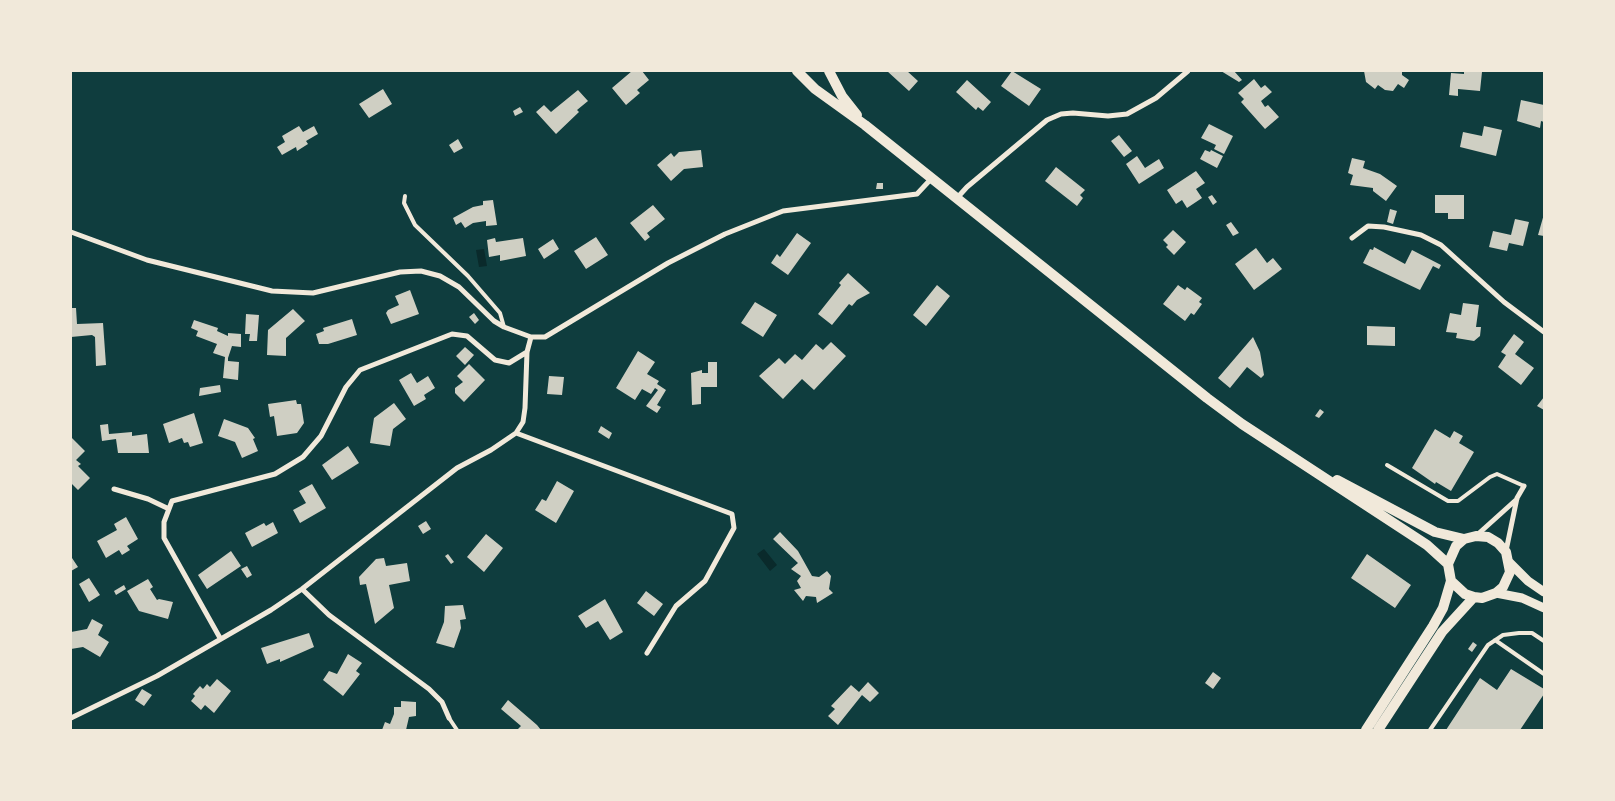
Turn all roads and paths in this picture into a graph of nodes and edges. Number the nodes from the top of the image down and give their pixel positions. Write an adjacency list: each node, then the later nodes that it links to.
1 (797, 71): 4 (main road)
2 (829, 71): 4 (main road)
3 (1188, 71): 7 (street)
4 (866, 125): 5 (main road)
5 (932, 178): 7 (main road); 12 (street)
6 (404, 196): 10 (lane)
7 (957, 198): 16 (main road)
8 (71, 232): 10 (street)
9 (1352, 238): 11 (street)
10 (504, 327): 12 (street)
11 (1544, 332)
12 (531, 337): 13 (street)
13 (527, 352): 14 (street); 20 (street)
14 (516, 433): 27 (street); 35 (street)
15 (1387, 465): 17 (lane)
16 (1317, 472): 22 (main road); 25 (main road)
17 (1524, 486): 19 (street)
18 (114, 489): 20 (street)
19 (1517, 498): 21 (street); 23 (street)
20 (169, 509): 32 (street)
21 (1476, 536): 22 (main road); 23 (main road)
22 (1464, 539): 25 (main road)
23 (1506, 552): 24 (main road)
24 (1510, 563): 28 (street); 29 (main road)
25 (1448, 564): 26 (main road)
26 (1451, 581): 30 (main road); 40 (main road)
27 (302, 589): 32 (street); 38 (street)
28 (1544, 592)
29 (1496, 593): 30 (main road); 31 (street)
30 (1474, 598): 41 (main road)
31 (1544, 608)
32 (220, 638): 37 (street)
33 (1496, 640): 34 (lane); 36 (lane); 42 (lane)
34 (1544, 641)
35 (647, 653)
36 (1544, 674)
37 (71, 718)
38 (449, 718): 39 (lane)
39 (457, 730)
40 (1366, 730)
41 (1378, 730)
42 (1430, 730)

